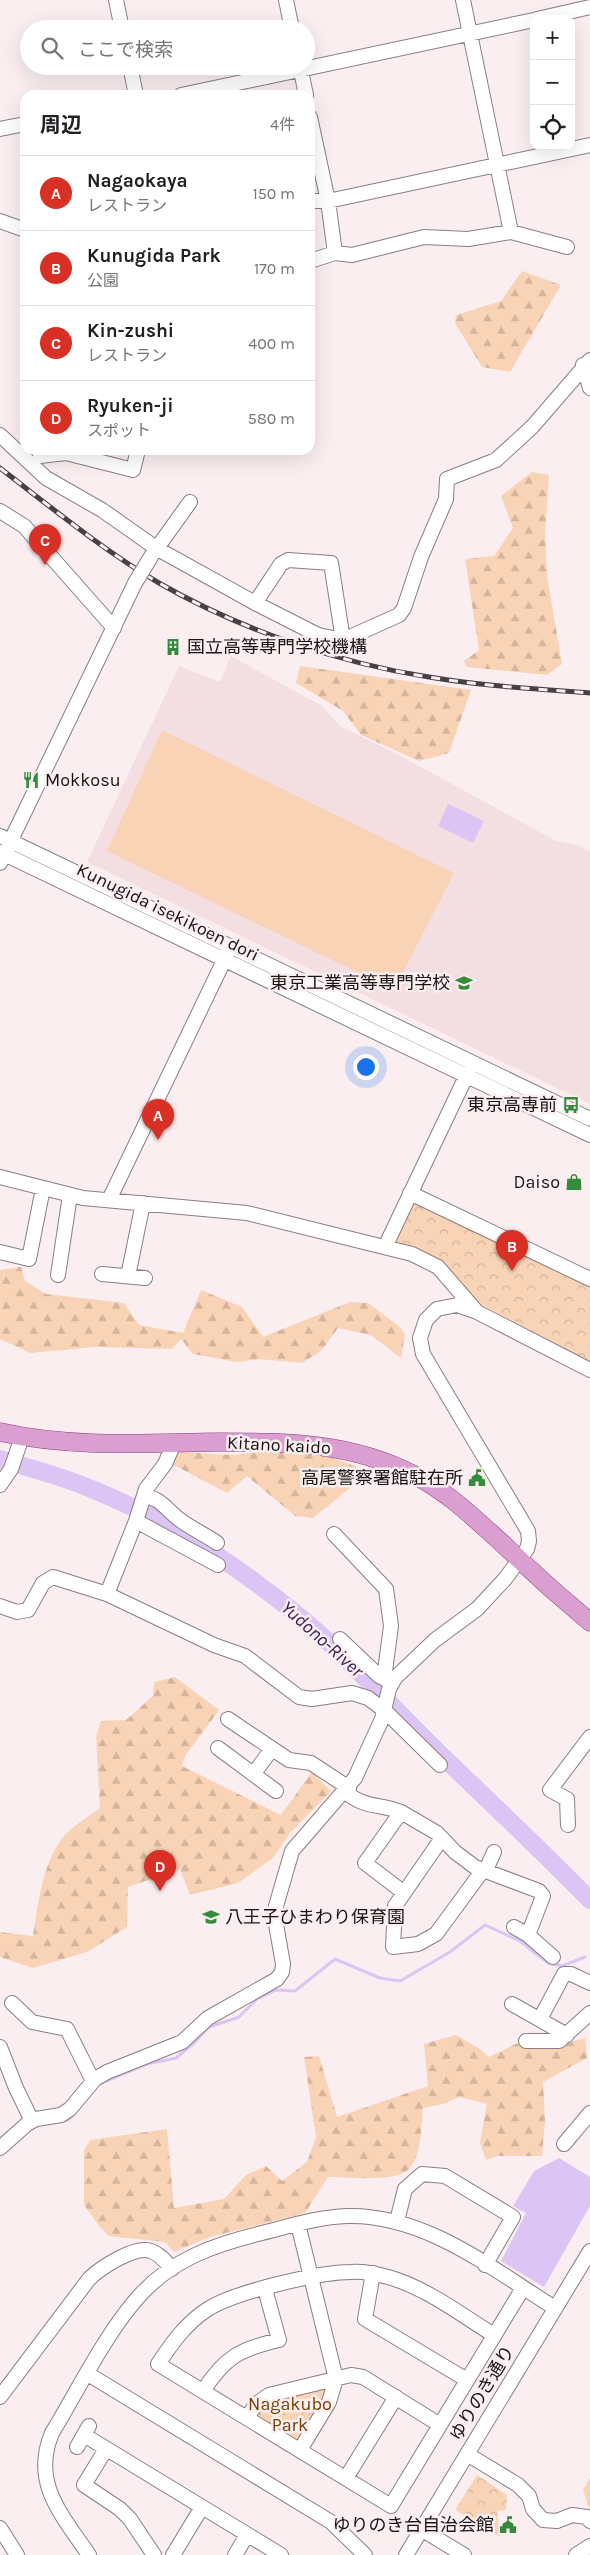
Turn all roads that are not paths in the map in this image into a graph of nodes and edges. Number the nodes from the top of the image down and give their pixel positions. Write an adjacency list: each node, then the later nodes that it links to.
1 (116, 0): 6 (street)
2 (286, 0): 7 (street)
3 (463, 0): 9 (street)
4 (590, 8): 5 (street)
5 (556, 15)
6 (120, 20)
7 (290, 20)
8 (530, 20): 9 (street)
9 (470, 33): 10 (street); 21 (street)
10 (315, 65)
11 (132, 75): 14 (street)
12 (269, 75): 15 (street)
13 (302, 75): 16 (street)
14 (135, 90)
15 (203, 90)
16 (305, 90)
17 (20, 125): 18 (street)
18 (0, 129)
19 (315, 140): 23 (street)
20 (590, 145): 21 (street)
21 (497, 165): 23 (street); 26 (street)
22 (315, 201): 23 (street)
23 (328, 201): 28 (street)
24 (0, 221): 25 (street)
25 (20, 228)
26 (512, 232): 27 (street); 28 (street)
27 (568, 247)
28 (335, 254): 29 (street)
29 (315, 259)
30 (587, 362): 31 (street); 43 (street)
31 (590, 388)
32 (0, 435): 33 (street)
33 (20, 447)
34 (52, 455): 37 (street)
35 (74, 455): 36 (street)
36 (137, 455)
37 (37, 457): 40 (street)
38 (190, 502): 40 (street)
39 (0, 511): 42 (street)
40 (154, 552): 41 (street); 42 (street, bridge)
41 (255, 603): 43 (street); 43 (street)
42 (114, 628): 44 (street)
43 (342, 640)
44 (3, 849): 45 (street, Kunugida isekikoen dori); 46 (street, Kunugida isekikoen dori)
45 (230, 947): 46 (street); 47 (street, Kunugida isekikoen dori)
46 (224, 960): 48 (street, Kunugida isekikoen dori); 55 (street)
47 (472, 1063): 48 (street); 49 (street, Kunugida isekikoen dori)
48 (466, 1076): 50 (street, Kunugida isekikoen dori); 53 (street)
49 (590, 1119)
50 (590, 1135)
51 (0, 1178): 52 (street)
52 (43, 1188): 54 (street); 58 (street)
53 (410, 1193): 57 (street); 63 (street)
54 (70, 1195): 55 (street); 60 (street)
55 (109, 1200): 56 (street)
56 (143, 1203): 57 (street); 61 (street)
57 (384, 1247): 64 (street)
58 (0, 1252)
59 (102, 1274): 61 (street)
60 (58, 1275)
61 (128, 1276): 62 (street)
62 (145, 1278)
63 (590, 1279)
64 (478, 1312): 65 (street); 74 (street)
65 (590, 1370)
66 (0, 1432): 68 (main road, Kitano kaido)
67 (174, 1443): 68 (main road, Kitano kaido); 70 (street); 74 (main road, Kitano kaido)
68 (19, 1445): 69 (street)
69 (0, 1485)
70 (143, 1499): 71 (street); 73 (street)
71 (137, 1520): 75 (street); 76 (street)
72 (334, 1534): 80 (street)
73 (217, 1543)
74 (521, 1560): 78 (main road, Kitano kaido); 80 (street)
75 (218, 1565)
76 (107, 1594): 77 (street); 81 (street)
77 (0, 1606)
78 (590, 1622)
79 (340, 1639): 80 (street)
80 (389, 1685): 81 (street)
81 (384, 1709): 86 (street); 88 (street)
82 (228, 1720): 85 (street)
83 (590, 1737): 91 (street)
84 (218, 1748): 87 (street)
85 (272, 1749): 87 (street); 88 (street)
86 (440, 1765)
87 (254, 1774): 89 (street)
88 (347, 1790): 90 (street); 107 (street)
89 (276, 1791)
90 (401, 1812): 92 (street); 95 (street)
91 (568, 1825)
92 (442, 1838): 94 (street); 95 (street)
93 (494, 1852): 94 (street)
94 (484, 1871): 95 (street); 97 (street)
95 (403, 1892)
96 (514, 1927): 97 (street)
97 (528, 1935): 98 (street)
98 (553, 1957)
99 (590, 1983): 103 (street)
100 (12, 2002): 107 (street)
101 (512, 2004): 103 (street)
102 (590, 2013): 104 (street)
103 (540, 2019): 104 (street)
104 (567, 2035): 105 (street)
105 (526, 2042)
106 (0, 2048): 109 (street)
107 (93, 2081): 109 (street)
108 (590, 2113): 110 (street)
109 (32, 2120): 111 (street)
110 (564, 2144)
111 (0, 2148)
112 (397, 2221): 113 (street); 115 (street); 115 (street)
113 (298, 2224): 116 (street); 118 (street)
114 (590, 2251): 121 (street, ゆりのき通り)
115 (485, 2265): 119 (street)
116 (172, 2269): 123 (street); 127 (street)
117 (373, 2273): 118 (street); 122 (street); 125 (street)
118 (312, 2278): 120 (street); 124 (street)
119 (523, 2288): 121 (street); 122 (street)
120 (266, 2289): 126 (street); 126 (street)
121 (555, 2308): 134 (street, ゆりのき通り)
122 (494, 2335): 125 (street)
123 (88, 2374): 143 (street); 148 (street)
124 (336, 2379): 128 (street); 129 (street); 133 (street)
125 (467, 2380): 130 (street)
126 (203, 2391): 129 (street)
127 (0, 2397)
128 (396, 2398): 130 (street); 135 (street)
129 (247, 2418): 133 (street)
130 (440, 2424): 135 (street)
131 (83, 2436): 132 (street)
132 (106, 2448): 136 (street); 144 (street)
133 (300, 2450): 135 (street)
134 (467, 2454): 137 (street); 138 (street, ゆりのき通り)
135 (346, 2478)
136 (202, 2507): 139 (street); 145 (street)
137 (590, 2521)
138 (421, 2529): 149 (street, ゆりのき通り); 150 (street)
139 (248, 2535): 146 (street); 147 (street)
140 (2, 2536): 142 (street)
141 (590, 2546): 151 (street)
142 (17, 2555)
143 (89, 2555)
144 (154, 2555)
145 (174, 2555)
146 (235, 2555)
147 (281, 2555)
148 (365, 2555)
149 (406, 2555)
150 (463, 2555)
151 (576, 2555)

